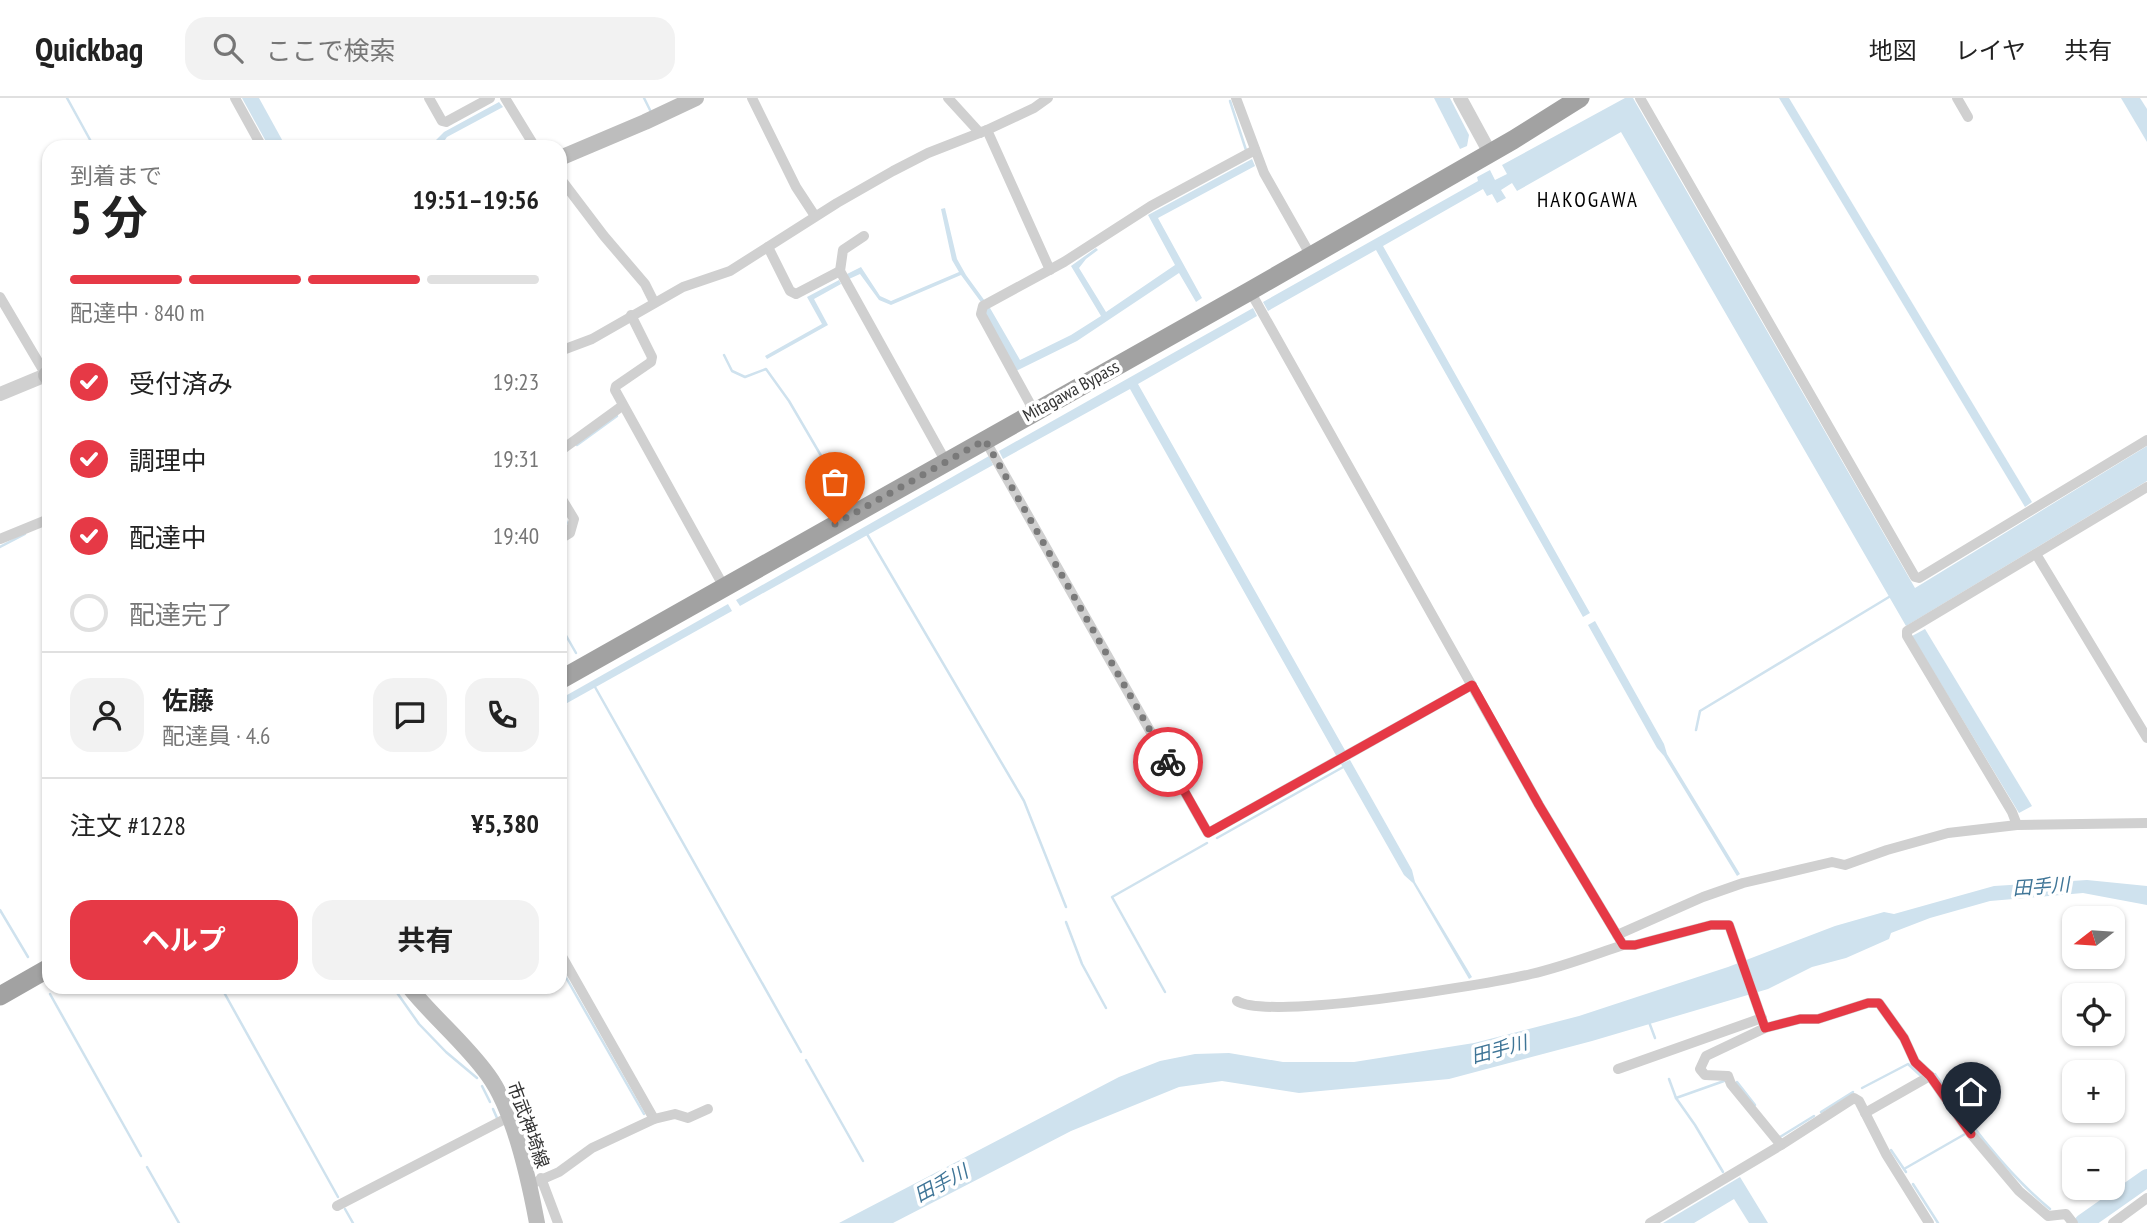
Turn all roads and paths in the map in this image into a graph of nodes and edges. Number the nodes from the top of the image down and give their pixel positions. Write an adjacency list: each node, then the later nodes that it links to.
1 (235, 98): 16 (street)
2 (429, 98): 3 (street)
3 (490, 98)
4 (505, 98): 17 (street)
5 (696, 98): 20 (main road)
6 (752, 98): 22 (street)
7 (948, 98): 15 (street)
8 (1048, 98): 15 (street)
9 (1236, 98): 18 (street)
10 (1460, 98): 19 (street)
11 (1580, 98): 19 (highway, Mitagawa Bypass)
12 (1640, 98): 39 (street)
13 (1957, 98): 14 (street)
14 (1968, 117)
15 (985, 133): 22 (street); 26 (street)
16 (258, 140)
17 (531, 140)
18 (1255, 150): 25 (street); 26 (street)
19 (1490, 153): 25 (highway, Mitagawa Bypass)
20 (567, 155)
21 (567, 187): 30 (street)
22 (815, 216): 24 (street)
23 (864, 236): 27 (street)
24 (769, 251): 27 (street); 30 (street)
25 (1311, 256): 28 (highway, Mitagawa Bypass)
26 (1050, 270): 37 (street)
27 (839, 271): 41 (street)
28 (1250, 290): 37 (highway, Mitagawa Bypass); 50 (street)
29 (0, 297): 33 (street)
30 (654, 302): 31 (street)
31 (632, 319): 32 (street); 36 (street)
32 (567, 348)
33 (42, 366)
34 (42, 378): 35 (street)
35 (0, 394)
36 (622, 406): 40 (street); 48 (street)
37 (1034, 411): 38 (highway, Mitagawa Bypass)
38 (985, 440): 41 (highway, Mitagawa Bypass); 50 (street)
39 (2147, 440)
40 (567, 446)
41 (946, 462): 48 (highway, Mitagawa Bypass)
42 (2147, 487): 47 (street)
43 (567, 508): 45 (street)
44 (42, 522): 46 (street)
45 (567, 535)
46 (0, 539)
47 (2036, 554): 51 (street); 53 (street)
48 (724, 587): 49 (highway, Mitagawa Bypass)
49 (567, 676)
50 (1472, 685): 54 (street)
51 (2147, 738)
52 (2147, 823): 53 (street)
53 (2017, 825): 54 (street)
54 (1620, 940): 59 (street); 60 (street)
55 (567, 965): 66 (street)
56 (42, 972): 58 (highway)
57 (414, 994): 65 (main road, 市武神埼線)
58 (0, 996)
59 (1237, 1001)
60 (1762, 1019): 61 (street); 62 (street); 67 (street)
61 (1618, 1069)
62 (1930, 1076): 64 (street); 71 (street)
63 (708, 1109): 66 (street)
64 (1865, 1113): 67 (street); 75 (street)
65 (509, 1117): 68 (main road, 市武神埼線); 70 (street)
66 (654, 1119): 68 (street)
67 (1781, 1145): 74 (street)
68 (535, 1181): 72 (main road, 市武神埼線); 73 (street)
69 (2147, 1198): 76 (street)
70 (337, 1206)
71 (2070, 1219)
72 (537, 1223)
73 (558, 1223)
74 (1650, 1223)
75 (1929, 1223)
76 (2113, 1223)

